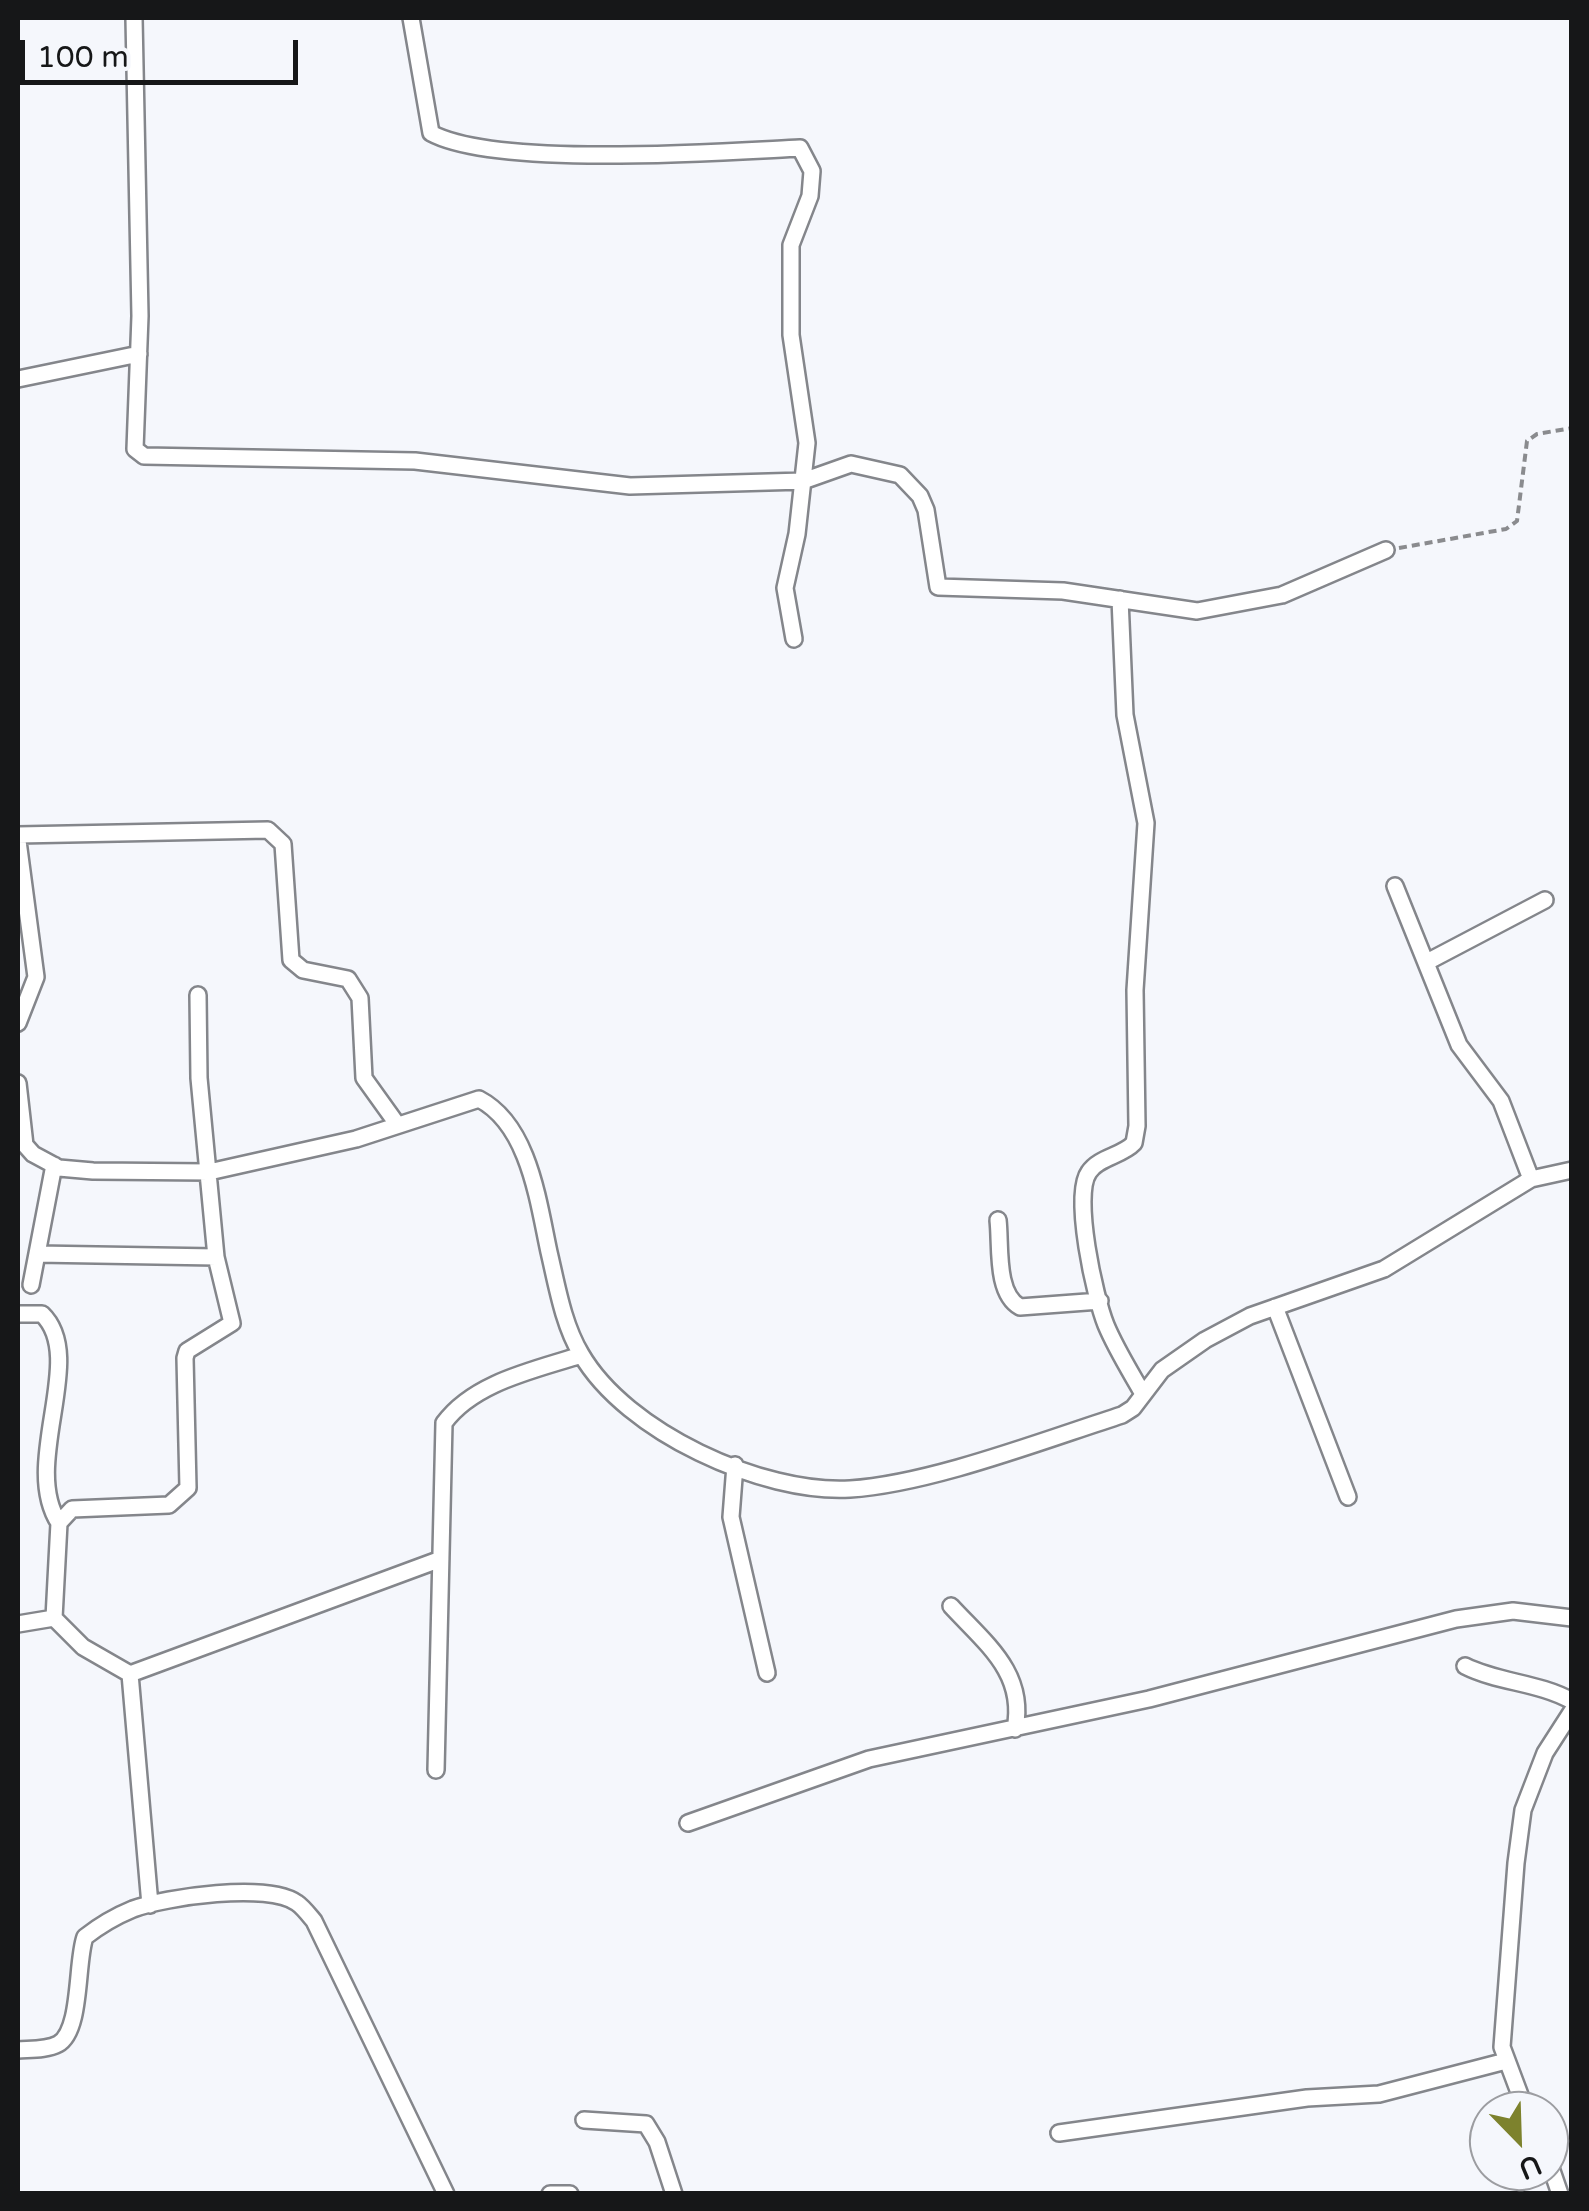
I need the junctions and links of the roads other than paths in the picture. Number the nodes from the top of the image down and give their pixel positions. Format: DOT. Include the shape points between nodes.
graph roads {
  1 [pos="134,18"];
  2 [pos="411,18"];
  3 [pos="138,354"];
  4 [pos="18,380"];
  5 [pos="803,481"];
  6 [pos="1386,550"];
  7 [pos="1120,599"];
  8 [pos="794,640"];
  9 [pos="18,838"];
  10 [pos="1395,886"];
  11 [pos="1545,900"];
  12 [pos="1427,962"];
  13 [pos="198,995"];
  14 [pos="18,1023"];
  15 [pos="18,1083"];
  16 [pos="397,1124"];
  17 [pos="54,1165"];
  18 [pos="1572,1170"];
  19 [pos="210,1172"];
  20 [pos="1531,1179"];
  21 [pos="998,1220"];
  22 [pos="37,1254"];
  23 [pos="216,1256"];
  24 [pos="32,1285"];
  25 [pos="1100,1300"];
  26 [pos="1276,1307"];
  27 [pos="18,1314"];
  28 [pos="581,1355"];
  29 [pos="1143,1394"];
  30 [pos="735,1464"];
  31 [pos="1348,1497"];
  32 [pos="58,1523"];
  33 [pos="441,1560"];
  34 [pos="951,1606"];
  35 [pos="54,1618"];
  36 [pos="1572,1618"];
  37 [pos="18,1624"];
  38 [pos="1465,1666"];
  39 [pos="767,1673"];
  40 [pos="130,1674"];
  41 [pos="1572,1701"];
  42 [pos="1572,1711"];
  43 [pos="1015,1729"];
  44 [pos="436,1770"];
  45 [pos="688,1823"];
  46 [pos="150,1905"];
  47 [pos="18,2050"];
  48 [pos="1506,2061"];
  49 [pos="1518,2091"];
  50 [pos="584,2120"];
  51 [pos="1059,2133"];
  52 [pos="446,2194"];
  53 [pos="550,2194"];
  54 [pos="570,2194"];
  55 [pos="674,2194"];
  1 -- 3 [label="street"];
  2 -- 5 [label="street" via="431,133 454,145 569,152 800,148 812,171 810,196 790,245 791,335 807,443"];
  3 -- 4 [label="street"];
  3 -- 5 [label="street" via="135,449 144,456 414,461 630,486"];
  5 -- 7 [label="street" via="851,464 900,474 926,510 938,587"];
  5 -- 8 [label="street" via="785,588"];
  6 -- 7 [label="street" via="1282,595 1197,611"];
  7 -- 25 [label="street" via="1125,715 1146,823 1134,990 1134,1143 1099,1162 1082,1188"];
  9 -- 14 [label="street" via="36,977"];
  9 -- 16 [label="street" via="268,830 283,844 291,960 302,970 348,979 360,998 364,1078"];
  10 -- 12 [label="street"];
  11 -- 12 [label="street"];
  12 -- 20 [label="street" via="1459,1045 1501,1101"];
  13 -- 19 [label="street"];
  15 -- 17 [label="street" via="25,1144"];
  16 -- 19 [label="street"];
  16 -- 28 [label="street" via="478,1099 499,1110 534,1186 562,1308"];
  17 -- 19 [label="street"];
  17 -- 22 [label="street"];
  18 -- 20 [label="street"];
  19 -- 23 [label="street"];
  20 -- 26 [label="street" via="1384,1269"];
  21 -- 25 [label="street" via="1004,1288 1013,1304"];
  22 -- 23 [label="street"];
  22 -- 24 [label="street"];
  23 -- 32 [label="street" via="232,1324 185,1358 188,1488 168,1504 72,1508"];
  25 -- 29 [label="street" via="1104,1321"];
  26 -- 29 [label="street" via="1205,1340 1162,1370"];
  26 -- 31 [label="street"];
  27 -- 32 [label="street" via="42,1314 54,1335 56,1380 44,1462"];
  28 -- 30 [label="street" via="629,1409 668,1438"];
  28 -- 33 [label="street" via="477,1394 444,1423"];
  29 -- 30 [label="street" via="1122,1415 877,1486 821,1487"];
  30 -- 39 [label="street" via="736,1551"];
  32 -- 35 [label="street"];
  33 -- 40 [label="street"];
  33 -- 44 [label="street"];
  34 -- 43 [label="street" via="1008,1670 1020,1704"];
  35 -- 37 [label="street"];
  35 -- 40 [label="street" via="83,1647"];
  36 -- 43 [label="street" via="1513,1611 1456,1619"];
  38 -- 41 [label="street"];
  40 -- 46 [label="street"];
  42 -- 48 [label="street" via="1544,1753 1523,1810 1501,2009"];
  43 -- 45 [label="street" via="869,1759"];
  46 -- 47 [label="street" via="85,1937 77,1999 60,2043"];
  46 -- 52 [label="street" via="254,1893 297,1903 322,1938"];
  48 -- 49 [label="street"];
  48 -- 51 [label="street" via="1379,2094"];
  50 -- 55 [label="street" via="646,2124"];
  53 -- 54 [label="street"];
}
